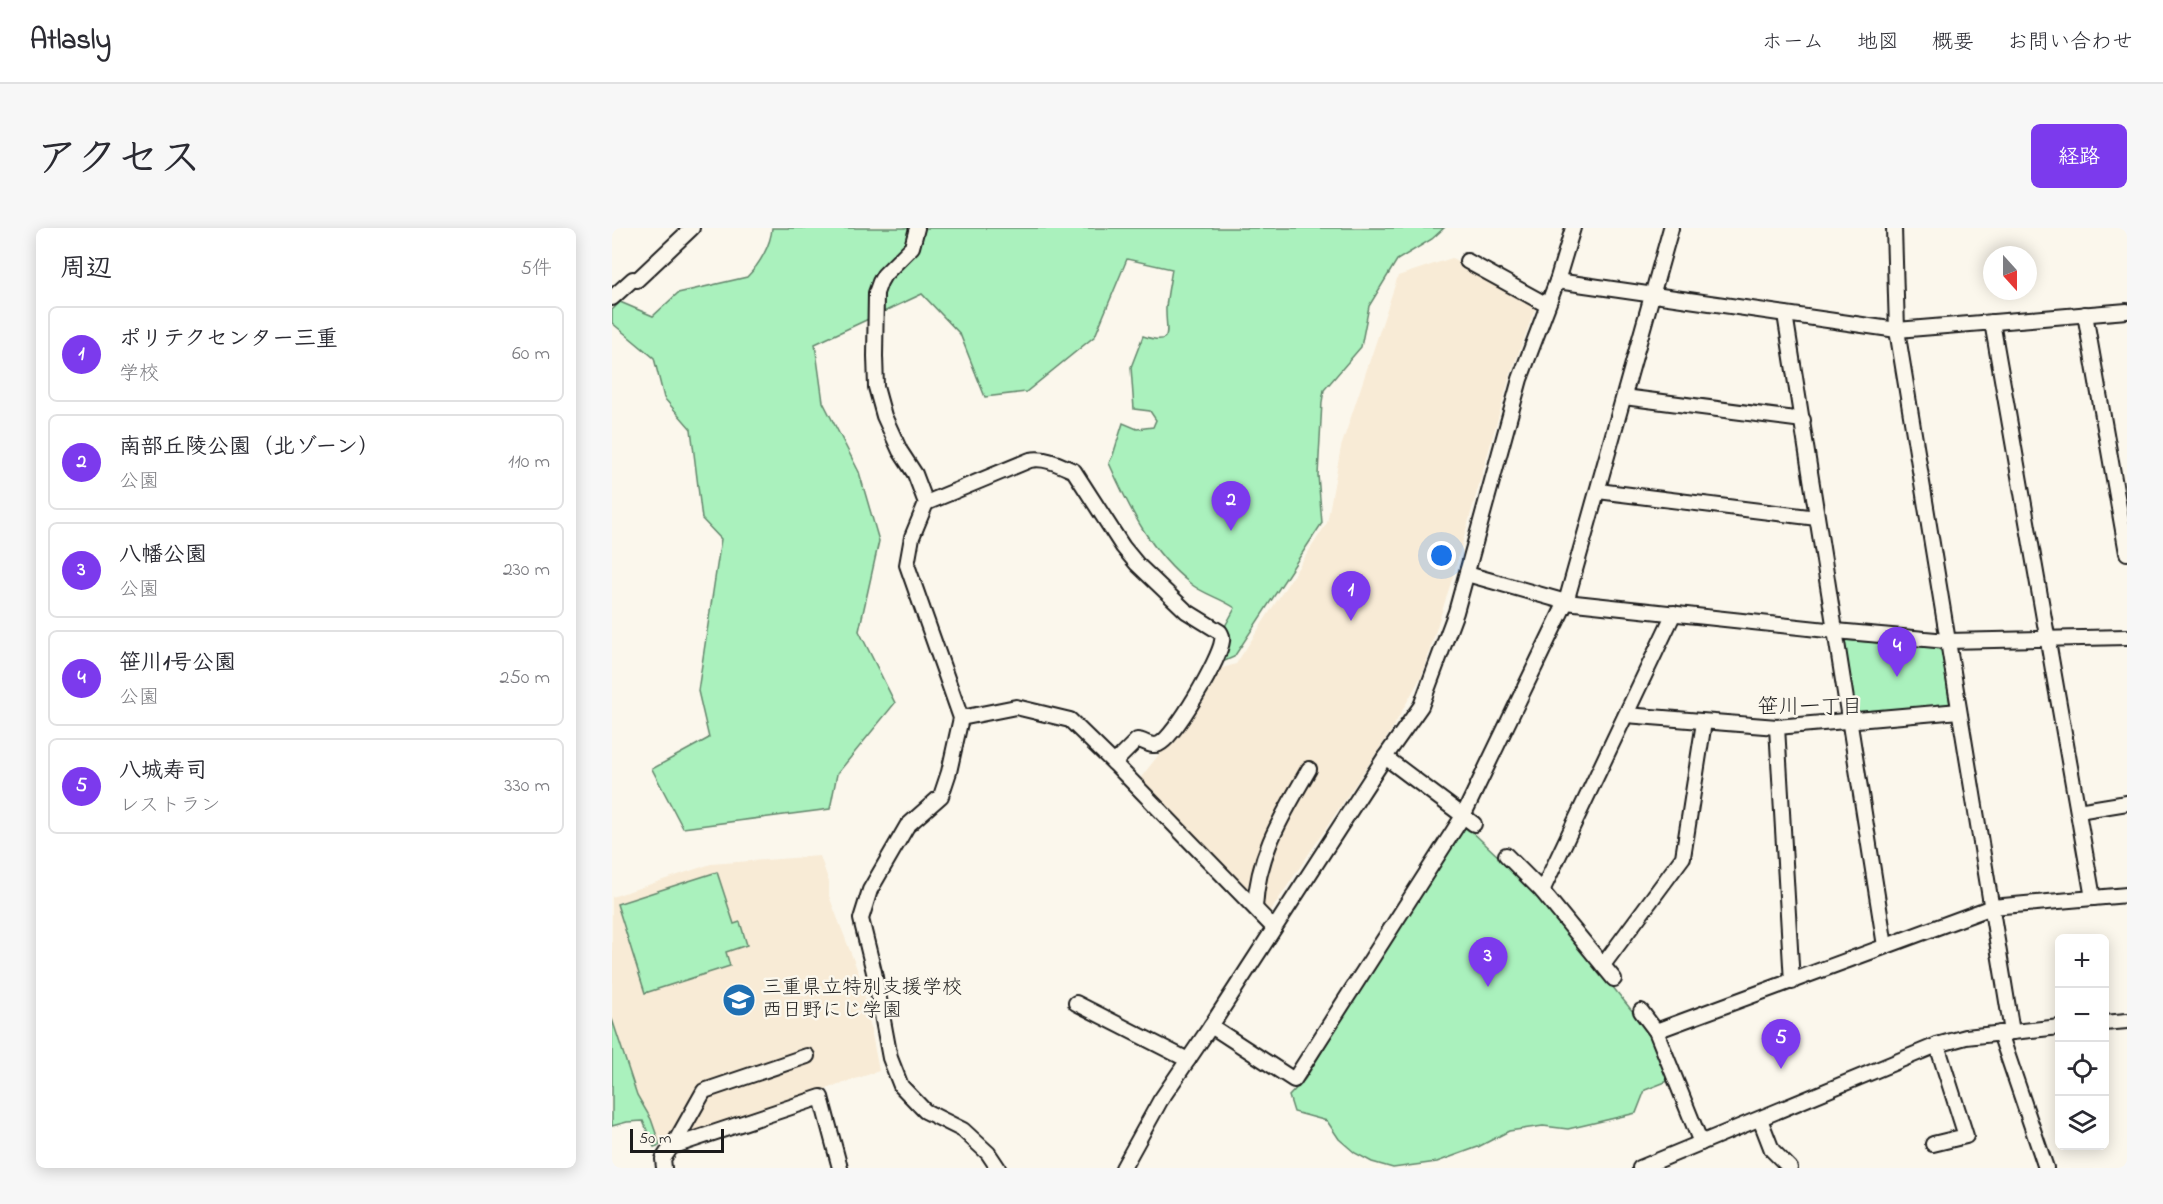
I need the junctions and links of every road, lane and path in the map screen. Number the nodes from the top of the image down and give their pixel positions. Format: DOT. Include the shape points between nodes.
graph roads {
  1 [pos="692,228"];
  2 [pos="918,228"];
  3 [pos="1573,228"];
  4 [pos="1671,228"];
  5 [pos="1894,228"];
  6 [pos="1467,261"];
  7 [pos="1557,281"];
  8 [pos="1653,295"];
  9 [pos="612,298"];
  10 [pos="1547,305"];
  11 [pos="2127,311"];
  12 [pos="1785,314"];
  13 [pos="2085,314"];
  14 [pos="1992,322"];
  15 [pos="1897,330"];
  16 [pos="1624,397"];
  17 [pos="1803,420"];
  18 [pos="1598,491"];
  19 [pos="926,503"];
  20 [pos="1817,518"];
  21 [pos="2127,553"];
  22 [pos="1467,574"];
  23 [pos="1566,602"];
  24 [pos="1674,613"];
  25 [pos="1836,631"];
  26 [pos="2127,637"];
  27 [pos="2047,639"];
  28 [pos="1947,640"];
  29 [pos="1959,711"];
  30 [pos="1626,715"];
  31 [pos="961,718"];
  32 [pos="1849,721"];
  33 [pos="1704,722"];
  34 [pos="1777,727"];
  35 [pos="1385,757"];
  36 [pos="1114,763"];
  37 [pos="1309,769"];
  38 [pos="2127,803"];
  39 [pos="2078,811"];
  40 [pos="1468,820"];
  41 [pos="1506,855"];
  42 [pos="1542,891"];
  43 [pos="2127,895"];
  44 [pos="2093,898"];
  45 [pos="1255,907"];
  46 [pos="1992,907"];
  47 [pos="1274,928"];
  48 [pos="1885,946"];
  49 [pos="1603,965"];
  50 [pos="1614,979"];
  51 [pos="1792,982"];
  52 [pos="1076,1003"];
  53 [pos="1641,1011"];
  54 [pos="2127,1021"];
  55 [pos="2109,1023"];
  56 [pos="1211,1026"];
  57 [pos="2055,1028"];
  58 [pos="1656,1031"];
  59 [pos="2006,1033"];
  60 [pos="1937,1045"];
  61 [pos="807,1056"];
  62 [pos="1188,1060"];
  63 [pos="1760,1119"];
  64 [pos="1701,1143"];
  65 [pos="1933,1144"];
  66 [pos="673,1146"];
  67 [pos="664,1168"];
  68 [pos="840,1168"];
  69 [pos="998,1168"];
  70 [pos="1123,1168"];
  71 [pos="1640,1168"];
  72 [pos="1790,1168"];
  73 [pos="2046,1168"];
  1 -- 9 [label="street"];
  2 -- 19 [label="street" via="912,247 884,275 876,293 874,356 876,387 884,416"];
  3 -- 7 [label="street"];
  4 -- 8 [label="street"];
  5 -- 15 [label="street"];
  6 -- 10 [label="street"];
  7 -- 8 [label="street"];
  7 -- 10 [label="street"];
  8 -- 12 [label="street"];
  8 -- 16 [label="street"];
  10 -- 22 [label="street" via="1520,379"];
  11 -- 13 [label="street"];
  12 -- 15 [label="street"];
  12 -- 17 [label="street"];
  13 -- 14 [label="street"];
  13 -- 21 [label="street"];
  14 -- 15 [label="street"];
  14 -- 27 [label="street"];
  15 -- 28 [label="street"];
  16 -- 17 [label="street"];
  16 -- 18 [label="street"];
  17 -- 20 [label="street"];
  18 -- 20 [label="street"];
  18 -- 23 [label="street"];
  19 -- 31 [label="street" via="912,537 907,565"];
  19 -- 36 [label="street" via="1030,460 1042,459 1074,471 1137,564 1186,611 1220,632 1219,650 1199,693 1173,732 1161,744 1137,740"];
  20 -- 25 [label="street"];
  22 -- 23 [label="street"];
  22 -- 35 [label="street" via="1421,706"];
  23 -- 24 [label="street"];
  23 -- 40 [label="street"];
  24 -- 25 [label="street"];
  24 -- 30 [label="street"];
  25 -- 28 [label="street"];
  25 -- 32 [label="street"];
  26 -- 27 [label="street"];
  27 -- 28 [label="street"];
  27 -- 39 [label="street"];
  28 -- 29 [label="street"];
  29 -- 32 [label="street"];
  29 -- 46 [label="street"];
  30 -- 33 [label="street"];
  30 -- 42 [label="street"];
  31 -- 36 [label="street" via="1016,707 1070,720"];
  31 -- 69 [label="street" via="941,796 907,826 870,890 861,919 890,1058 901,1086 925,1111 963,1130"];
  32 -- 34 [label="street"];
  32 -- 48 [label="street"];
  33 -- 34 [label="street"];
  33 -- 49 [label="street" via="1683,857"];
  34 -- 51 [label="street"];
  35 -- 40 [label="street"];
  35 -- 47 [label="street"];
  36 -- 45 [label="street"];
  37 -- 45 [label="street" via="1272,834 1257,884"];
  38 -- 39 [label="street"];
  39 -- 44 [label="street"];
  40 -- 56 [label="street" via="1294,1080"];
  41 -- 42 [label="street"];
  42 -- 49 [label="street"];
  43 -- 44 [label="street"];
  44 -- 46 [label="street"];
  45 -- 47 [label="street"];
  46 -- 48 [label="street"];
  46 -- 59 [label="street"];
  47 -- 56 [label="street"];
  48 -- 51 [label="street"];
  49 -- 50 [label="street"];
  51 -- 58 [label="street"];
  52 -- 62 [label="street"];
  53 -- 58 [label="street"];
  54 -- 55 [label="street"];
  56 -- 62 [label="street"];
  57 -- 59 [label="street"];
  58 -- 64 [label="street"];
  59 -- 60 [label="street"];
  59 -- 73 [label="street"];
  60 -- 63 [label="street"];
  60 -- 65 [label="street" via="1966,1136"];
  61 -- 66 [label="street" via="704,1091"];
  62 -- 70 [label="street"];
  63 -- 64 [label="street"];
  63 -- 72 [label="street" via="1772,1150"];
  64 -- 71 [label="street"];
  66 -- 67 [label="street" via="663,1159"];
  66 -- 68 [label="street" via="821,1097"];
}
